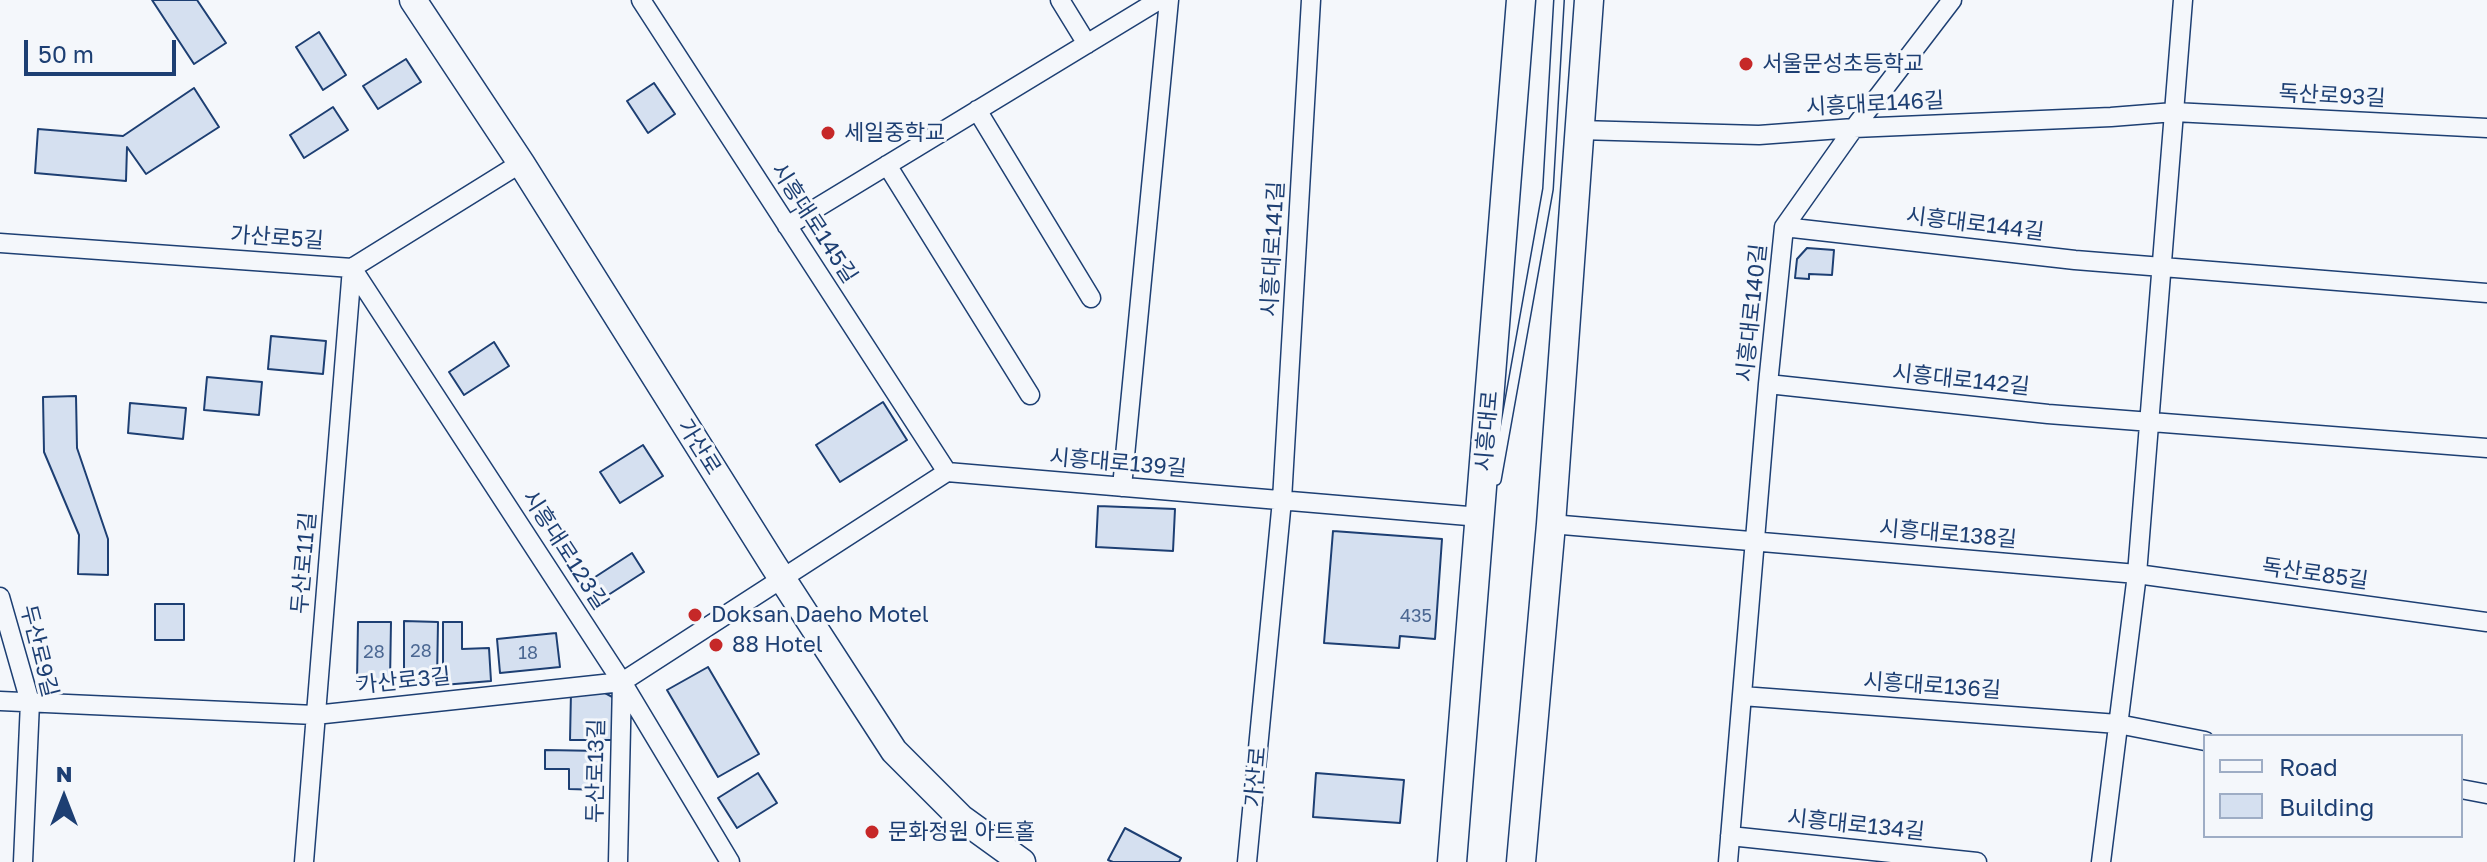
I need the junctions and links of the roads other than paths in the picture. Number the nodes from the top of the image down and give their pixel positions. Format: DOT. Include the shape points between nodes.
graph roads {
  1 [pos="413,0"];
  2 [pos="641,0"];
  3 [pos="1060,0"];
  4 [pos="1159,0"];
  5 [pos="1169,0"];
  6 [pos="1311,0"];
  7 [pos="1521,0"];
  8 [pos="1559,0"];
  9 [pos="1580,0"];
  10 [pos="1589,0"];
  11 [pos="1952,0"];
  12 [pos="2183,0"];
  13 [pos="1087,44"];
  14 [pos="977,110"];
  15 [pos="2174,112"];
  16 [pos="1580,117"];
  17 [pos="1854,128"];
  18 [pos="2487,128"];
  19 [pos="521,163"];
  20 [pos="887,165"];
  21 [pos="787,226"];
  22 [pos="1784,227"];
  23 [pos="0,243"];
  24 [pos="2161,267"];
  25 [pos="352,268"];
  26 [pos="2487,293"];
  27 [pos="1091,298"];
  28 [pos="1768,384"];
  29 [pos="1030,395"];
  30 [pos="2149,421"];
  31 [pos="2487,448"];
  32 [pos="947,472"];
  33 [pos="1495,485"];
  34 [pos="1122,487"];
  35 [pos="1282,500"];
  36 [pos="1486,509"];
  37 [pos="1551,524"];
  38 [pos="1756,542"];
  39 [pos="2137,574"];
  40 [pos="783,580"];
  41 [pos="0,597"];
  42 [pos="2487,622"];
  43 [pos="5,633"];
  44 [pos="622,682"];
  45 [pos="1742,696"];
  46 [pos="0,701"];
  47 [pos="30,702"];
  48 [pos="315,715"];
  49 [pos="2118,724"];
  50 [pos="2203,741"];
  51 [pos="2463,789"];
  52 [pos="2487,794"];
  53 [pos="1730,836"];
  54 [pos="23,862"];
  55 [pos="304,862"];
  56 [pos="618,862"];
  57 [pos="730,862"];
  58 [pos="1022,862"];
  59 [pos="1247,862"];
  60 [pos="1452,862"];
  61 [pos="1521,862"];
  62 [pos="1728,862"];
  63 [pos="1977,862"];
  64 [pos="2101,862"];
  1 -- 19 [label="main road, 가산로"];
  2 -- 21 [label="street, 시흥대로145길"];
  3 -- 13 [label="street"];
  4 -- 13 [label="street"];
  5 -- 34 [label="street"];
  6 -- 35 [label="street, 시흥대로141길"];
  7 -- 36 [label="main road, 시흥대로"];
  8 -- 33 [label="lane" via="1548,189"];
  9 -- 16 [label="lane"];
  10 -- 16 [label="main road"];
  11 -- 17 [label="street, 시흥대로140길"];
  12 -- 15 [label="street"];
  13 -- 14 [label="street"];
  14 -- 20 [label="street"];
  14 -- 27 [label="street"];
  15 -- 17 [label="street, 시흥대로146길"];
  15 -- 18 [label="street, 독산로93길"];
  15 -- 24 [label="street"];
  16 -- 17 [label="street, 시흥대로146길" via="1759,135"];
  16 -- 37 [label="main road"];
  17 -- 22 [label="street, 시흥대로140길"];
  19 -- 25 [label="street, 가산로5길"];
  19 -- 40 [label="main road, 가산로"];
  20 -- 21 [label="street"];
  20 -- 29 [label="street"];
  21 -- 32 [label="street, 시흥대로145길"];
  22 -- 24 [label="street, 시흥대로144길"];
  22 -- 28 [label="street, 시흥대로140길"];
  23 -- 25 [label="street, 가산로5길"];
  24 -- 26 [label="street, 시흥대로144길"];
  24 -- 30 [label="street"];
  25 -- 44 [label="street, 시흥대로123길"];
  25 -- 48 [label="street, 두산로11길"];
  28 -- 30 [label="street, 시흥대로142길"];
  28 -- 38 [label="street, 시흥대로140길"];
  30 -- 31 [label="street, 시흥대로142길"];
  30 -- 39 [label="street"];
  32 -- 34 [label="street, 시흥대로139길"];
  32 -- 40 [label="street"];
  34 -- 35 [label="street, 시흥대로139길"];
  35 -- 36 [label="street, 시흥대로139길"];
  35 -- 59 [label="street, 가산로"];
  36 -- 60 [label="main road, 시흥대로"];
  37 -- 38 [label="street, 시흥대로138길"];
  37 -- 61 [label="main road"];
  38 -- 39 [label="street, 시흥대로138길"];
  38 -- 45 [label="street"];
  39 -- 42 [label="street, 독산로85길"];
  39 -- 49 [label="street"];
  40 -- 44 [label="street, 가산로3길"];
  40 -- 58 [label="main road, 가산로" via="894,751 961,818"];
  41 -- 43 [label="street, 두산로9길"];
  43 -- 47 [label="street, 두산로9길"];
  44 -- 48 [label="street, 가산로3길"];
  44 -- 56 [label="street, 두산로13길"];
  44 -- 57 [label="street, 시흥대로123길"];
  45 -- 49 [label="street, 시흥대로136길"];
  45 -- 53 [label="street"];
  46 -- 47 [label="street, 가산로3길"];
  47 -- 48 [label="street, 가산로3길"];
  47 -- 54 [label="street, 두산로9길"];
  48 -- 55 [label="street, 두산로11길"];
  49 -- 50 [label="street, 시흥대로136길"];
  49 -- 64 [label="street"];
  51 -- 52 [label="street"];
  53 -- 62 [label="street"];
  53 -- 63 [label="street, 시흥대로134길"];
}
